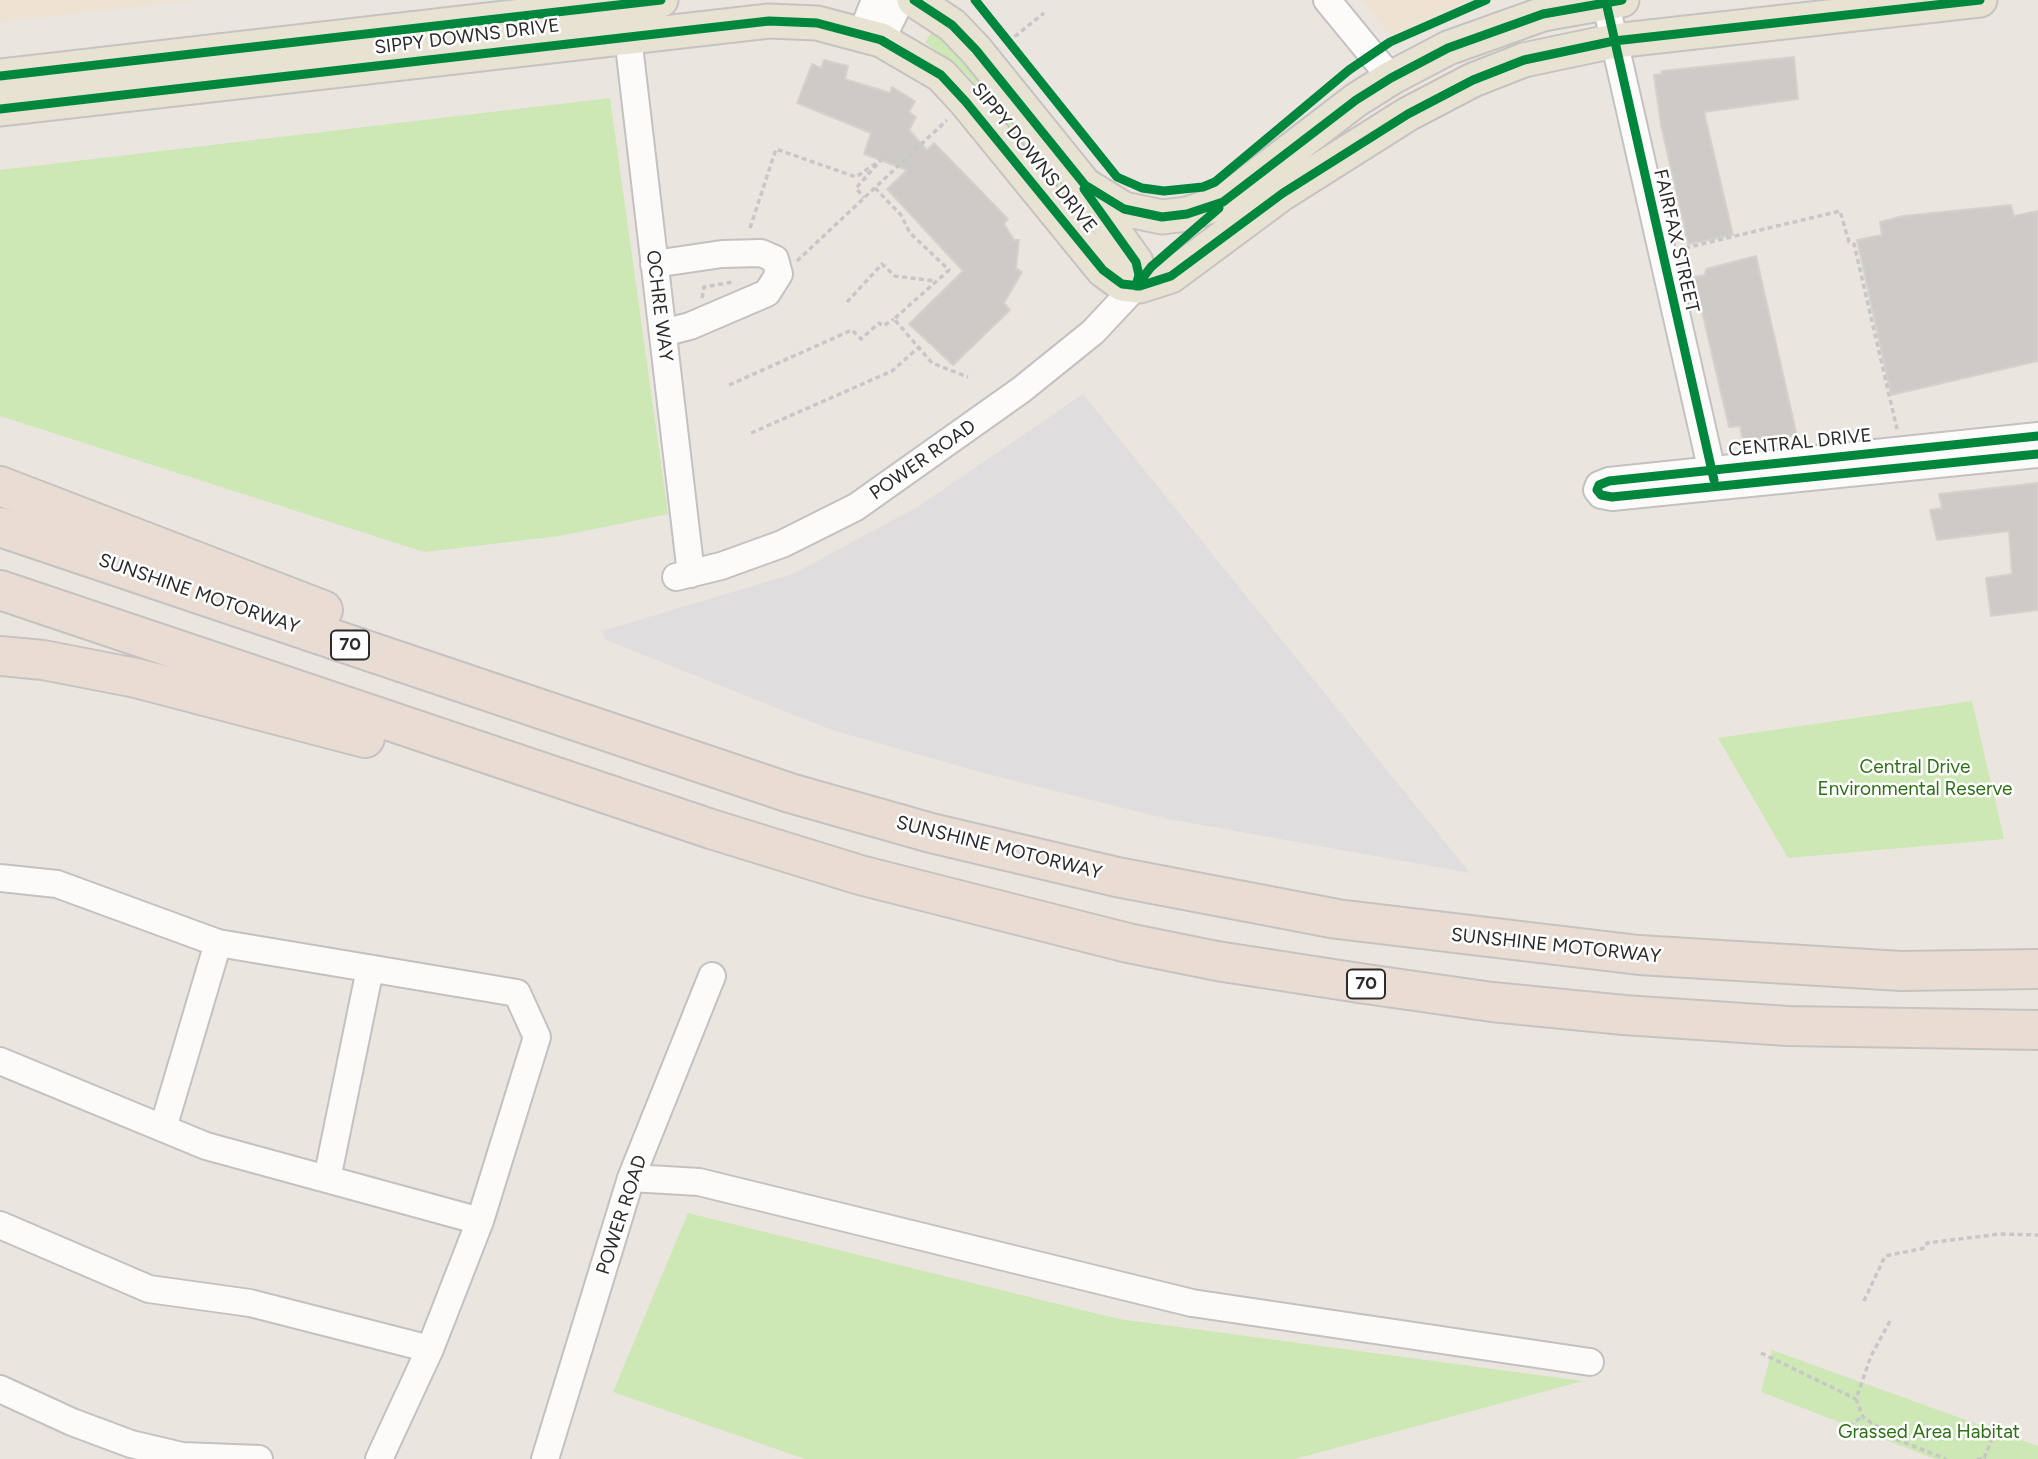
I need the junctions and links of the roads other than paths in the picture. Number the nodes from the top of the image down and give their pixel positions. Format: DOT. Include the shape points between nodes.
graph roads {
  1 [pos="661,0"];
  2 [pos="875,0"];
  3 [pos="901,0"];
  4 [pos="914,0"];
  5 [pos="1327,0"];
  6 [pos="1980,0"];
  7 [pos="1611,1"];
  8 [pos="872,36"];
  9 [pos="628,37"];
  10 [pos="1614,41"];
  11 [pos="0,76"];
  12 [pos="1391,78"];
  13 [pos="0,109"];
  14 [pos="1075,174"];
  15 [pos="1232,196"];
  16 [pos="654,264"];
  17 [pos="1136,286"];
  18 [pos="663,332"];
  19 [pos="2038,436"];
  20 [pos="2038,454"];
  21 [pos="1713,479"];
  22 [pos="0,486"];
  23 [pos="0,527"];
  24 [pos="683,575"];
  25 [pos="0,590"];
  26 [pos="0,656"];
  27 [pos="497,757"];
  28 [pos="700,764"];
  29 [pos="0,878"];
  30 [pos="218,943"];
  31 [pos="370,969"];
  32 [pos="2038,969"];
  33 [pos="712,976"];
  34 [pos="2038,1030"];
  35 [pos="0,1061"];
  36 [pos="163,1128"];
  37 [pos="631,1178"];
  38 [pos="327,1179"];
  39 [pos="480,1221"];
  40 [pos="0,1225"];
  41 [pos="430,1349"];
  42 [pos="1590,1363"];
  43 [pos="0,1389"];
  44 [pos="259,1459"];
  45 [pos="379,1459"];
  46 [pos="545,1459"];
  1 -- 11 [label="main road, SIPPY DOWNS DRIVE"];
  2 -- 8 [label="street"];
  3 -- 8 [label="street"];
  4 -- 14 [label="main road, SIPPY DOWNS DRIVE" via="952,25 976,50"];
  5 -- 12 [label="street"];
  6 -- 10 [label="main road"];
  7 -- 10 [label="street, FAIRFAX STREET"];
  7 -- 12 [label="main road, SIPPY DOWNS DRIVE" via="1510,23"];
  8 -- 9 [label="main road, SIPPY DOWNS DRIVE" via="817,23 769,21"];
  8 -- 17 [label="main road, SIPPY DOWNS DRIVE" via="929,66 966,102 1103,270 1117,282"];
  9 -- 13 [label="main road, SIPPY DOWNS DRIVE"];
  9 -- 16 [label="street, OCHRE WAY"];
  10 -- 17 [label="main road" via="1524,60 1442,95 1283,193 1171,276"];
  10 -- 21 [label="street, FAIRFAX STREET"];
  12 -- 15 [label="main road, SIPPY DOWNS DRIVE" via="1315,130"];
  14 -- 15 [label="main road, SIPPY DOWNS DRIVE" via="1115,205 1152,216 1187,215"];
  14 -- 17 [label="main road" via="1137,264"];
  15 -- 17 [label="main road" via="1151,267"];
  16 -- 18 [label="street, OCHRE WAY"];
  16 -- 18 [label="street" via="749,252 767,254 778,266 777,281 767,293 690,326"];
  17 -- 24 [label="street, POWER ROAD" via="1093,332 895,482 823,526 747,557"];
  18 -- 24 [label="street, OCHRE WAY"];
  19 -- 21 [label="street, CENTRAL DRIVE"];
  20 -- 21 [label="street, CENTRAL DRIVE"];
  22 -- 28 [label="highway" via="684,743"];
  23 -- 28 [label="highway, SUNSHINE MOTORWAY / 70"];
  25 -- 27 [label="highway, 70"];
  26 -- 27 [label="highway" via="123,675 454,761"];
  27 -- 34 [label="highway, 70" via="860,875 997,912 1217,961 1492,1002 1624,1016 1788,1026"];
  28 -- 32 [label="highway, SUNSHINE MOTORWAY / 70" via="1018,856 1337,919 1625,954 1770,965 1901,971"];
  29 -- 30 [label="street" via="57,884"];
  30 -- 31 [label="street"];
  30 -- 36 [label="street"];
  31 -- 38 [label="street"];
  31 -- 39 [label="street" via="517,993 537,1037"];
  33 -- 37 [label="street, POWER ROAD"];
  35 -- 36 [label="street"];
  36 -- 38 [label="street" via="206,1146"];
  37 -- 42 [label="street" via="699,1182 1192,1303"];
  37 -- 46 [label="street, POWER ROAD"];
  38 -- 39 [label="street"];
  39 -- 41 [label="street"];
  40 -- 41 [label="street" via="149,1289 250,1303"];
  41 -- 45 [label="street"];
  43 -- 44 [label="street" via="131,1444 182,1456"];
}
